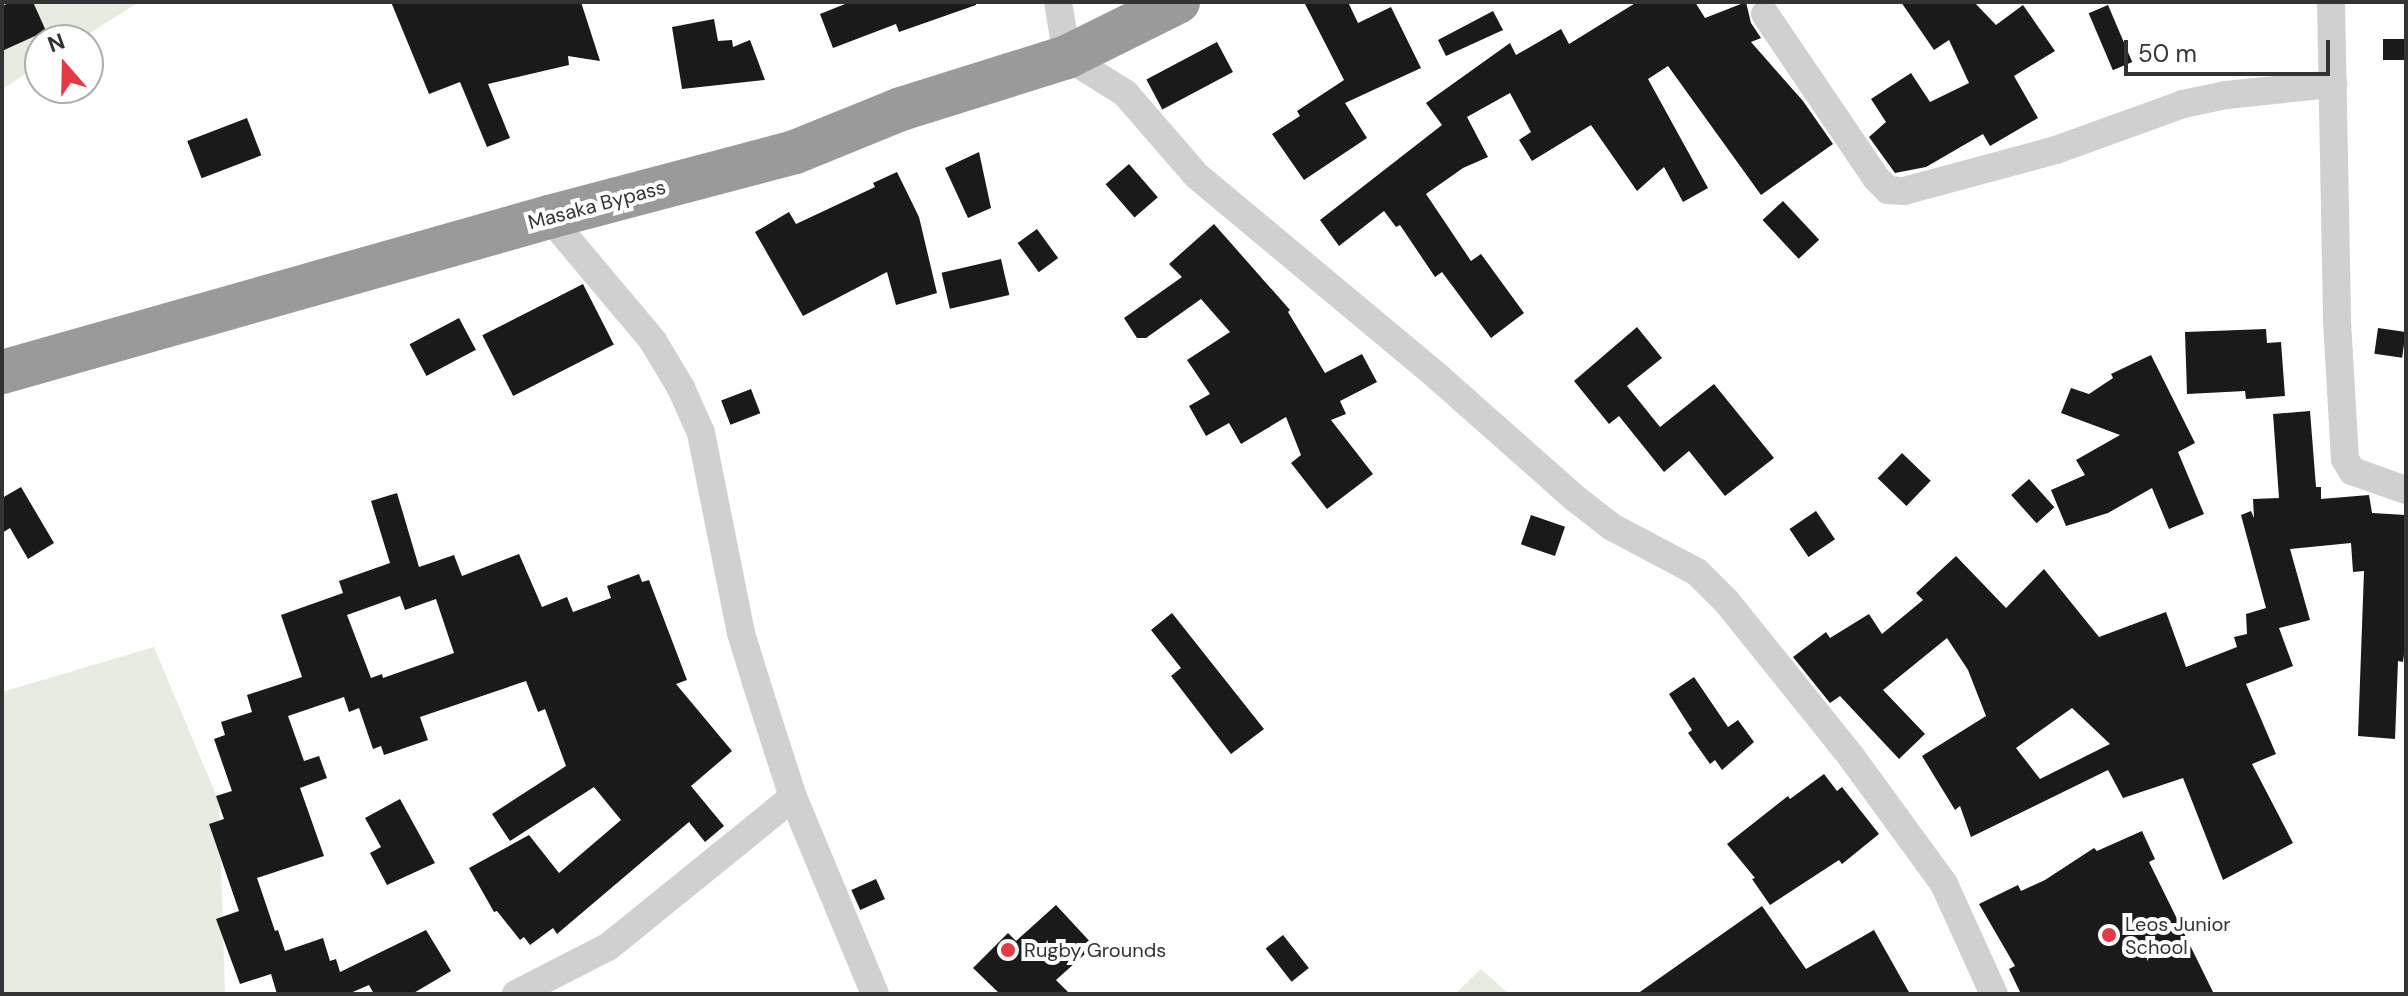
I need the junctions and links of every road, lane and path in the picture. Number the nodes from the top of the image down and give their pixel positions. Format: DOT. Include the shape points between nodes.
graph roads {
  1 [pos="1058,2"];
  2 [pos="1178,2"];
  3 [pos="2331,2"];
  4 [pos="1765,14"];
  5 [pos="1067,57"];
  6 [pos="2333,84"];
  7 [pos="549,217"];
  8 [pos="2,372"];
  9 [pos="2406,490"];
  10 [pos="793,797"];
  11 [pos="516,994"];
  12 [pos="875,994"];
  13 [pos="1994,994"];
  1 -- 5 [label="street"];
  2 -- 5 [label="highway, Masaka Bypass"];
  3 -- 6 [label="street"];
  4 -- 6 [label="street" via="1888,190 1904,191 2056,150 2183,104"];
  5 -- 7 [label="highway, Masaka Bypass" via="901,109 795,152"];
  5 -- 13 [label="street" via="1125,93 1197,176 1576,499 1612,527 1697,572 1727,602 1850,755 1944,884"];
  6 -- 9 [label="street" via="2345,459 2352,471"];
  7 -- 8 [label="highway, Masaka Bypass"];
  7 -- 10 [label="street" via="653,341 701,433 741,633"];
  10 -- 11 [label="street" via="608,947"];
  10 -- 12 [label="street"];
}
